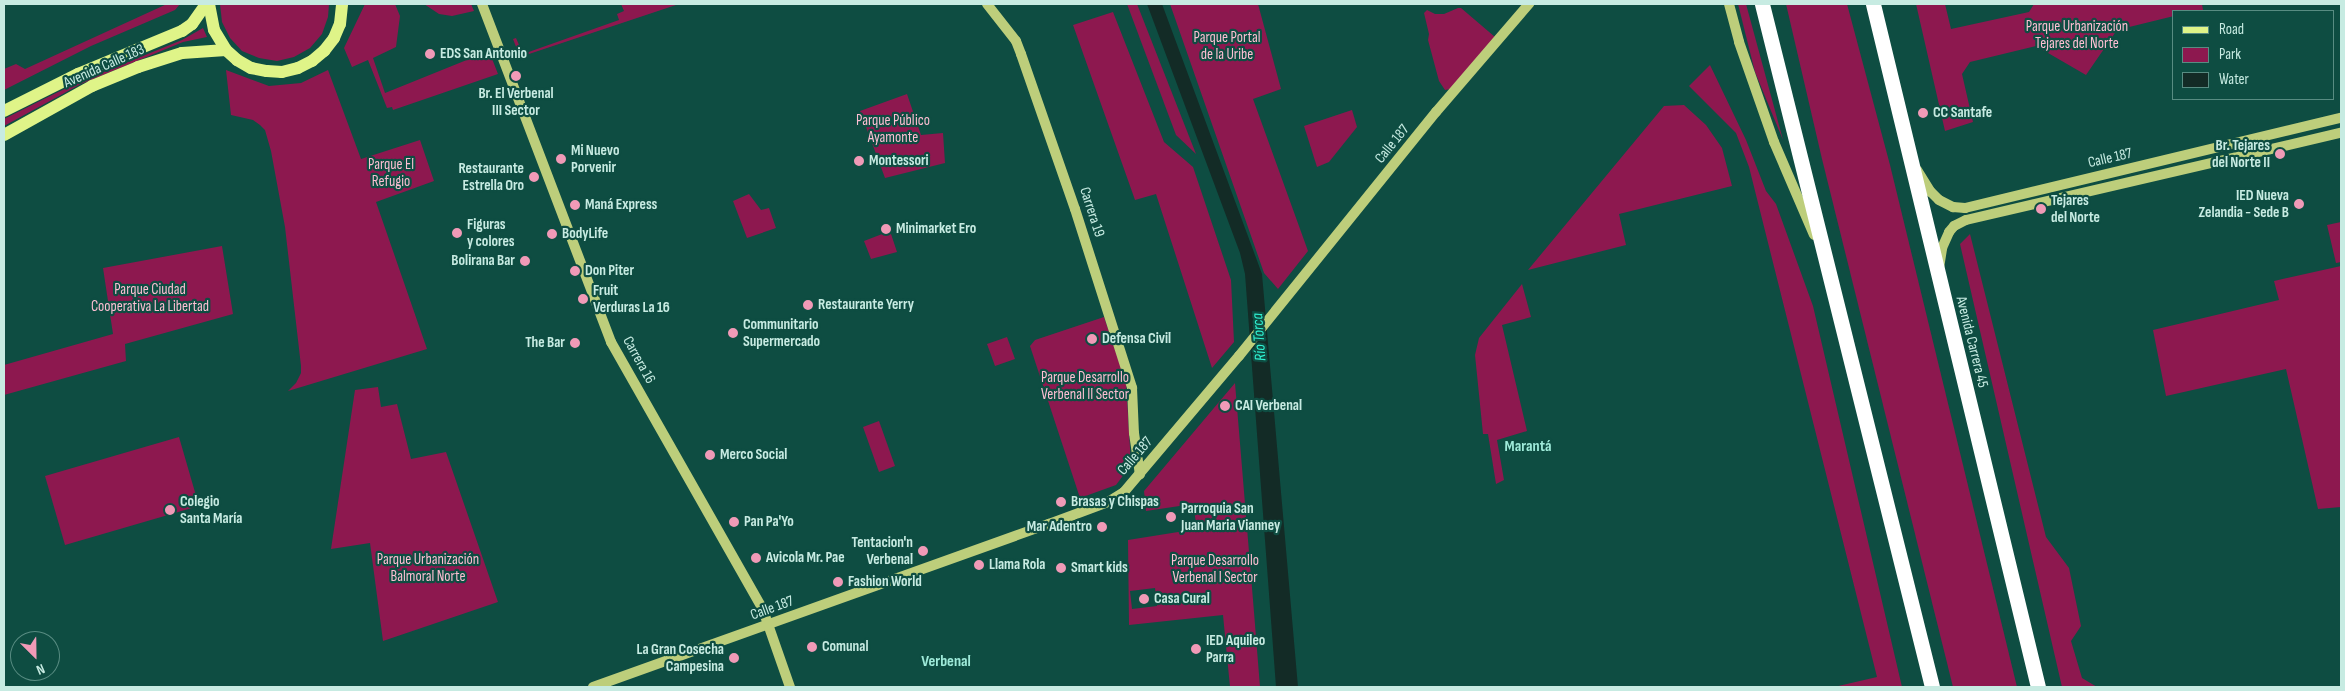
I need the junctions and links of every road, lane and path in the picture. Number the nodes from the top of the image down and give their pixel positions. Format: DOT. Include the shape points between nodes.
graph roads {
  1 [pos="208,4"];
  2 [pos="482,4"];
  3 [pos="987,4"];
  4 [pos="1529,4"];
  5 [pos="1730,4"];
  6 [pos="1762,4"];
  7 [pos="1873,4"];
  8 [pos="343,5"];
  9 [pos="226,50"];
  10 [pos="4,111"];
  11 [pos="2341,118"];
  12 [pos="2341,132"];
  13 [pos="4,135"];
  14 [pos="1910,155"];
  15 [pos="1827,266"];
  16 [pos="1937,275"];
  17 [pos="1135,442"];
  18 [pos="1158,453"];
  19 [pos="1140,475"];
  20 [pos="769,626"];
  21 [pos="593,687"];
  22 [pos="790,687"];
  23 [pos="1932,687"];
  24 [pos="2038,687"];
  1 -- 9 [label="main road" via="214,30"];
  1 -- 10 [label="main road, Avenida Calle 183" via="182,31 86,70"];
  2 -- 20 [label="street, Carrera 16" via="611,342"];
  3 -- 17 [label="street, Carrera 19" via="1016,41 1075,209 1132,388"];
  4 -- 18 [label="street, Calle 187" via="1436,112"];
  5 -- 15 [label="street" via="1739,42 1774,142"];
  6 -- 15 [label="highway"];
  7 -- 14 [label="highway, Avenida Carrera 45"];
  8 -- 9 [label="main road" via="340,24 329,45 312,61 298,68 282,72 259,70 237,60"];
  9 -- 13 [label="main road, Avenida Calle 183" via="182,53 138,66 92,86"];
  11 -- 14 [label="street, Calle 187" via="1959,208 1948,206 1931,192"];
  12 -- 16 [label="street, Calle 187" via="1966,220 1949,232"];
  14 -- 16 [label="highway, Avenida Carrera 45"];
  15 -- 23 [label="highway"];
  16 -- 24 [label="highway, Avenida Carrera 45"];
  17 -- 18 [label="street" via="1144,454"];
  17 -- 19 [label="street, Carrera 19"];
  18 -- 19 [label="street, Calle 187"];
  19 -- 20 [label="street, Calle 187" via="1124,492 1108,502"];
  20 -- 21 [label="street, Calle 187"];
  20 -- 22 [label="street, Carrera 16"];
}
